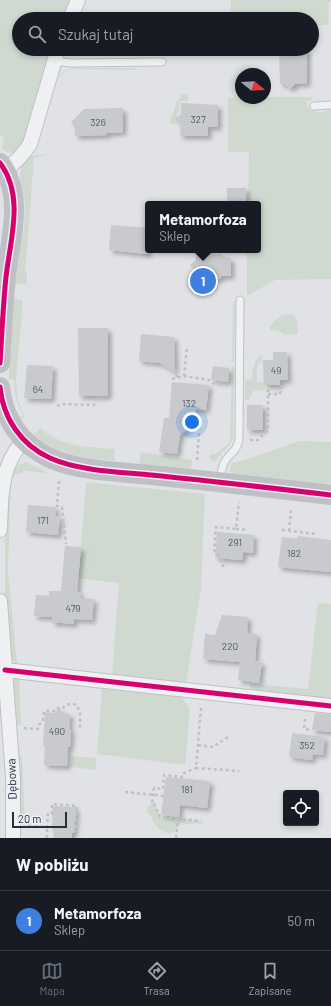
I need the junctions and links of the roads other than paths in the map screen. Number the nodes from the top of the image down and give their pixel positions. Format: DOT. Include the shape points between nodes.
graph roads {
  1 [pos="78,0"];
  2 [pos="73,12"];
  3 [pos="56,56"];
  4 [pos="58,56"];
  5 [pos="162,62"];
  6 [pos="331,105"];
  7 [pos="314,106"];
  8 [pos="2,166"];
  9 [pos="240,300"];
  10 [pos="0,363"];
  11 [pos="0,387"];
  12 [pos="31,446"];
  13 [pos="220,483"];
  14 [pos="331,495"];
  15 [pos="0,530"];
  16 [pos="0,601"];
  17 [pos="5,670"];
  18 [pos="331,706"];
  19 [pos="12,838"];
  1 -- 2 [label="street"];
  3 -- 8 [label="street" via="30,144 14,164"];
  4 -- 5 [label="lane" via="71,63"];
  6 -- 7 [label="lane"];
  8 -- 10 [label="street" via="11,186 14,220 6,276"];
  9 -- 13 [label="lane" via="239,439 234,452 225,460"];
  11 -- 12 [label="street" via="6,412 14,429"];
  12 -- 13 [label="street" via="50,458 82,467"];
  12 -- 15 [label="street" via="15,452 5,475"];
  13 -- 14 [label="street"];
  16 -- 17 [label="street, Dębowa"];
  17 -- 18 [label="street"];
  17 -- 19 [label="street, Dębowa" via="13,778"];
}
